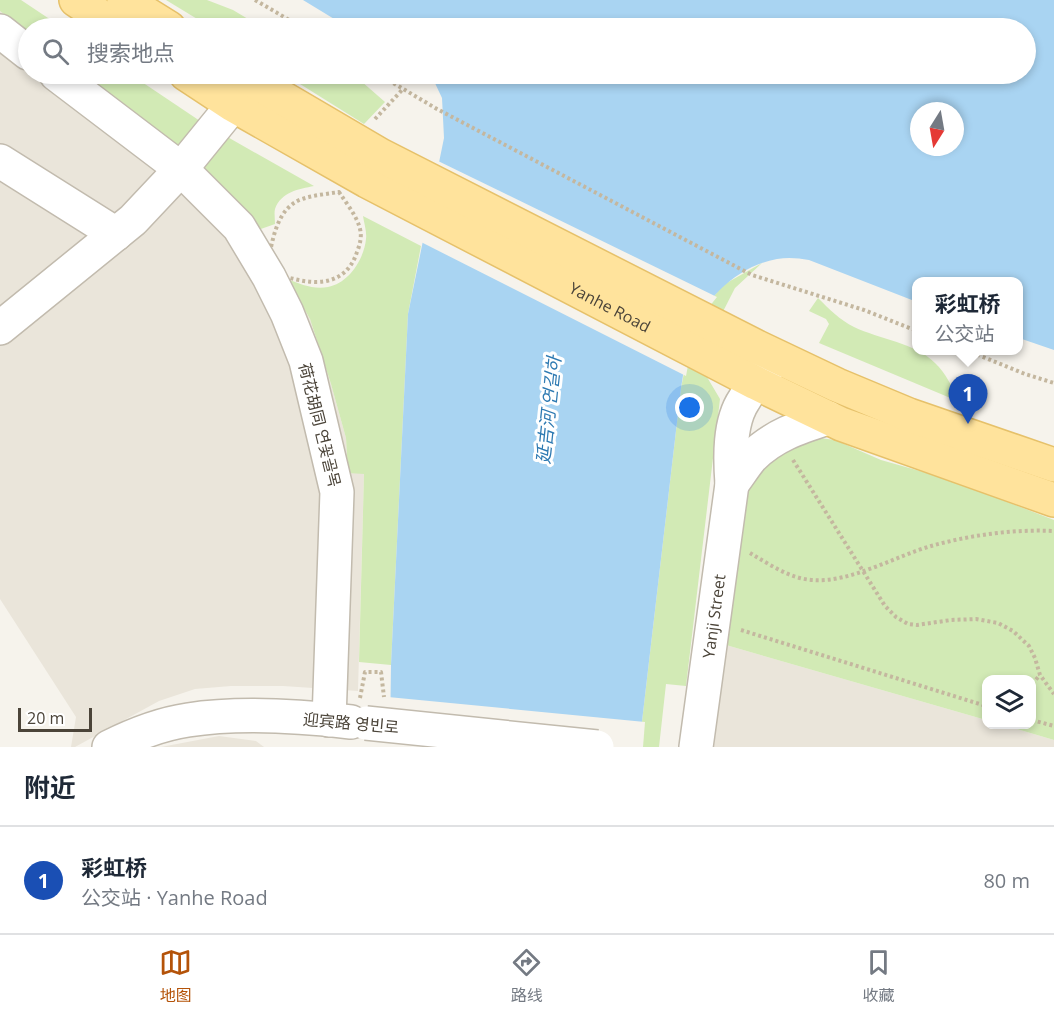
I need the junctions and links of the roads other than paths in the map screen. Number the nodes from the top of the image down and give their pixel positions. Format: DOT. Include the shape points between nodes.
graph roads {
  1 [pos="76,0"];
  2 [pos="124,0"];
  3 [pos="103,18"];
  4 [pos="153,18"];
  5 [pos="0,31"];
  6 [pos="18,45"];
  7 [pos="69,84"];
  8 [pos="242,86"];
  9 [pos="0,161"];
  10 [pos="374,168"];
  11 [pos="182,169"];
  12 [pos="116,234"];
  13 [pos="0,328"];
  14 [pos="767,351"];
  15 [pos="749,380"];
  16 [pos="828,418"];
  17 [pos="1054,465"];
  18 [pos="732,484"];
  19 [pos="1054,500"];
  20 [pos="329,720"];
  21 [pos="109,747"];
  22 [pos="597,747"];
  23 [pos="696,747"];
  1 -- 3 [label="main road"];
  2 -- 4 [label="main road"];
  5 -- 6 [label="street"];
  7 -- 11 [label="street, 荷花胡同 연꽃골목"];
  8 -- 10 [label="main road, Yanhe Road"];
  8 -- 11 [label="street"];
  9 -- 12 [label="street"];
  10 -- 14 [label="main road, Yanhe Road"];
  10 -- 15 [label="main road, Yanhe Road"];
  11 -- 12 [label="street"];
  11 -- 20 [label="street, 荷花胡同 연꽃골목" via="239,227 287,312 306,361 337,492"];
  12 -- 13 [label="street"];
  14 -- 15 [label="street, Yanji Street"];
  14 -- 17 [label="main road, Yanhe Road" via="909,415"];
  15 -- 16 [label="main road, Yanhe Road"];
  15 -- 18 [label="street, Yanji Street" via="732,438"];
  16 -- 18 [label="street, Yanji Street" via="776,438 752,458"];
  16 -- 19 [label="main road, Yanhe Road"];
  18 -- 23 [label="street, Yanji Street"];
  20 -- 21 [label="street, 迎宾路 영빈로" via="266,716 187,720"];
  20 -- 22 [label="street, 迎宾路 영빈로, bridge"];
}
